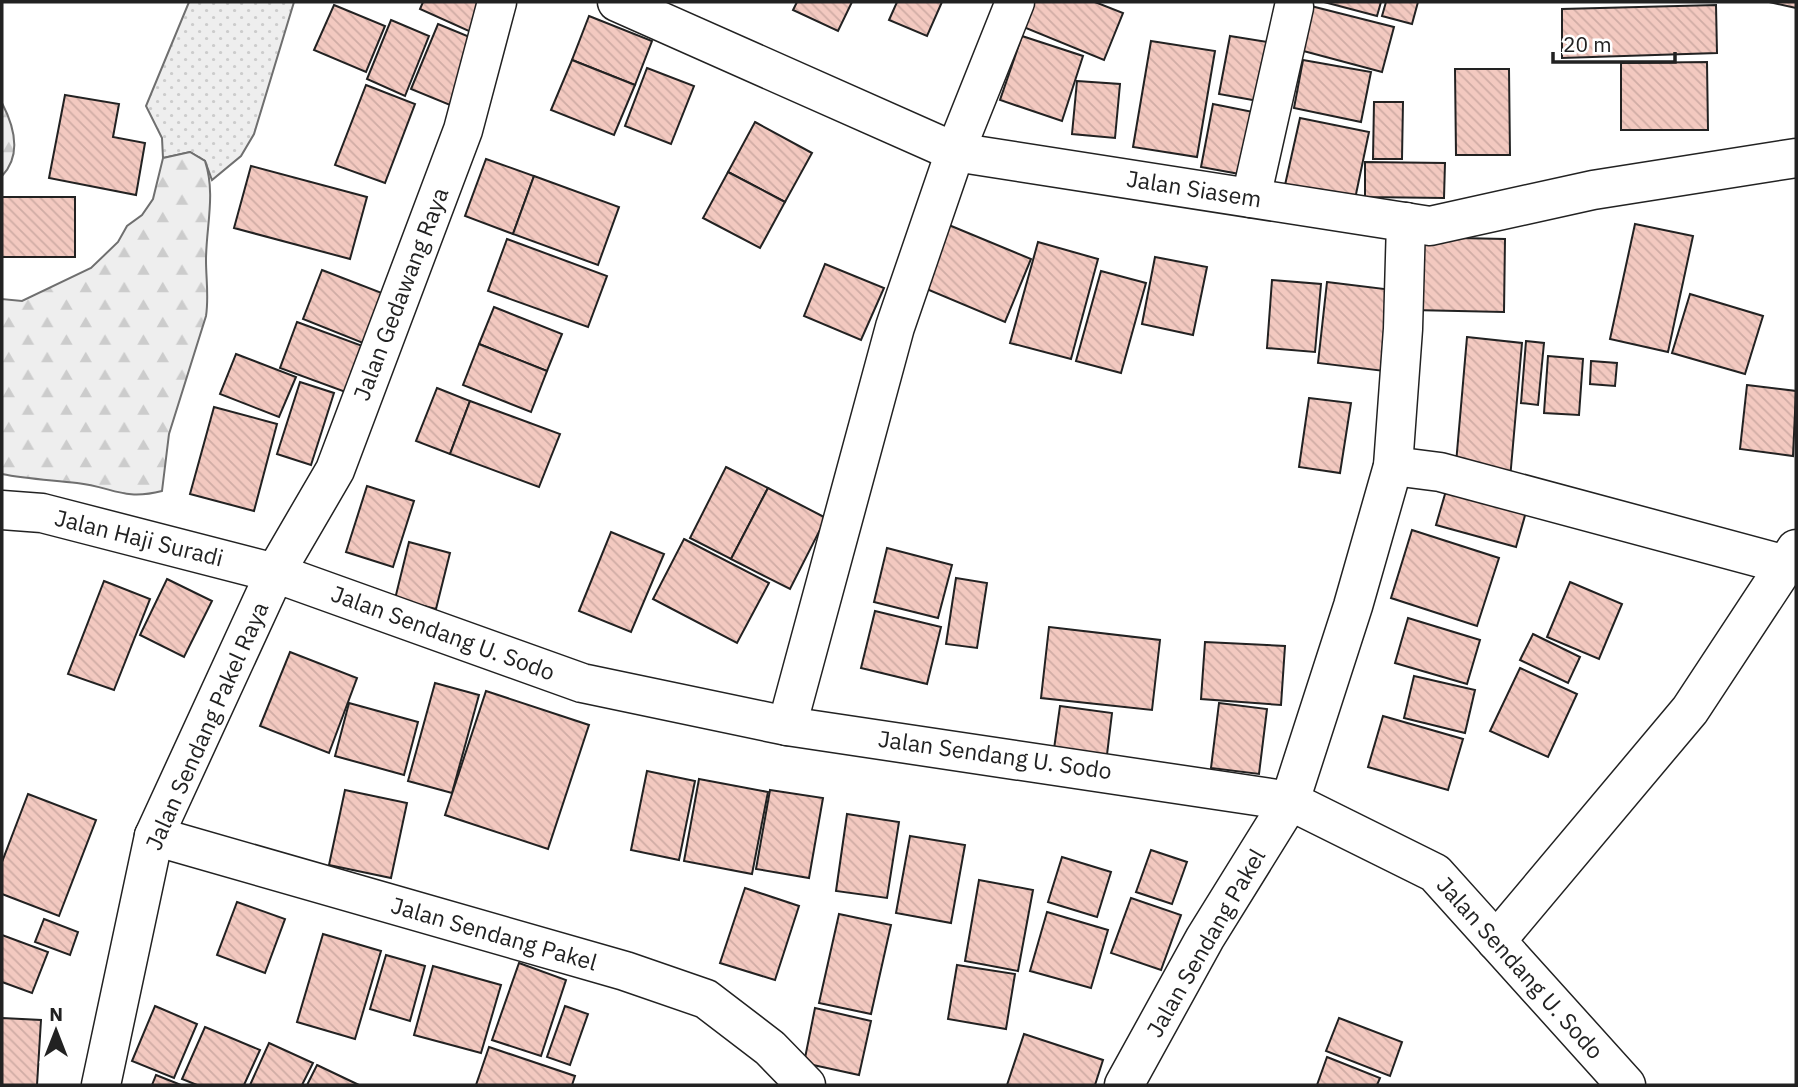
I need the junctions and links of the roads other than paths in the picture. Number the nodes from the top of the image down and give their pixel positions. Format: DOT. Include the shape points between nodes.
graph roads {
  1 [pos="497,2"];
  2 [pos="617,2"];
  3 [pos="1015,2"];
  4 [pos="1294,7"];
  5 [pos="955,152"];
  6 [pos="1796,158"];
  7 [pos="1251,198"];
  8 [pos="1405,222"];
  9 [pos="1393,466"];
  10 [pos="2,510"];
  11 [pos="1791,557"];
  12 [pos="275,573"];
  13 [pos="788,726"];
  14 [pos="1290,800"];
  15 [pos="154,836"];
  16 [pos="1496,941"];
  17 [pos="101,1085"];
  18 [pos="806,1085"];
  19 [pos="1124,1085"];
  20 [pos="1626,1085"];
  1 -- 12 [label="street, Jalan Gedawang Raya" via="463,130 335,470"];
  2 -- 5 [label="street, Jalan Siasem"];
  3 -- 5 [label="street"];
  4 -- 7 [label="street"];
  5 -- 7 [label="street, Jalan Siasem"];
  5 -- 13 [label="street" via="895,327"];
  6 -- 8 [label="street, Jalan Siasem" via="1593,190 1430,226"];
  7 -- 8 [label="street, Jalan Siasem"];
  8 -- 9 [label="street, Jalan Sendang Pakel" via="1404,329"];
  9 -- 11 [label="street" via="1440,472"];
  9 -- 14 [label="street, Jalan Sendang Pakel"];
  10 -- 12 [label="street, Jalan Haji Suradi" via="42,513"];
  11 -- 16 [label="street" via="1690,710"];
  12 -- 13 [label="street, Jalan Sendang U. Sodo" via="582,683"];
  12 -- 15 [label="street, Jalan Sendang Pakel Raya"];
  13 -- 14 [label="street, Jalan Sendang U. Sodo"];
  14 -- 16 [label="street, Jalan Sendang U. Sodo" via="1435,873"];
  14 -- 19 [label="street, Jalan Sendang Pakel" via="1205,938"];
  15 -- 17 [label="street, Jalan Sendang Pakel Raya"];
  15 -- 18 [label="street, Jalan Sendang Pakel" via="625,971 706,999 770,1048"];
  16 -- 20 [label="street, Jalan Sendang U. Sodo"];
}
